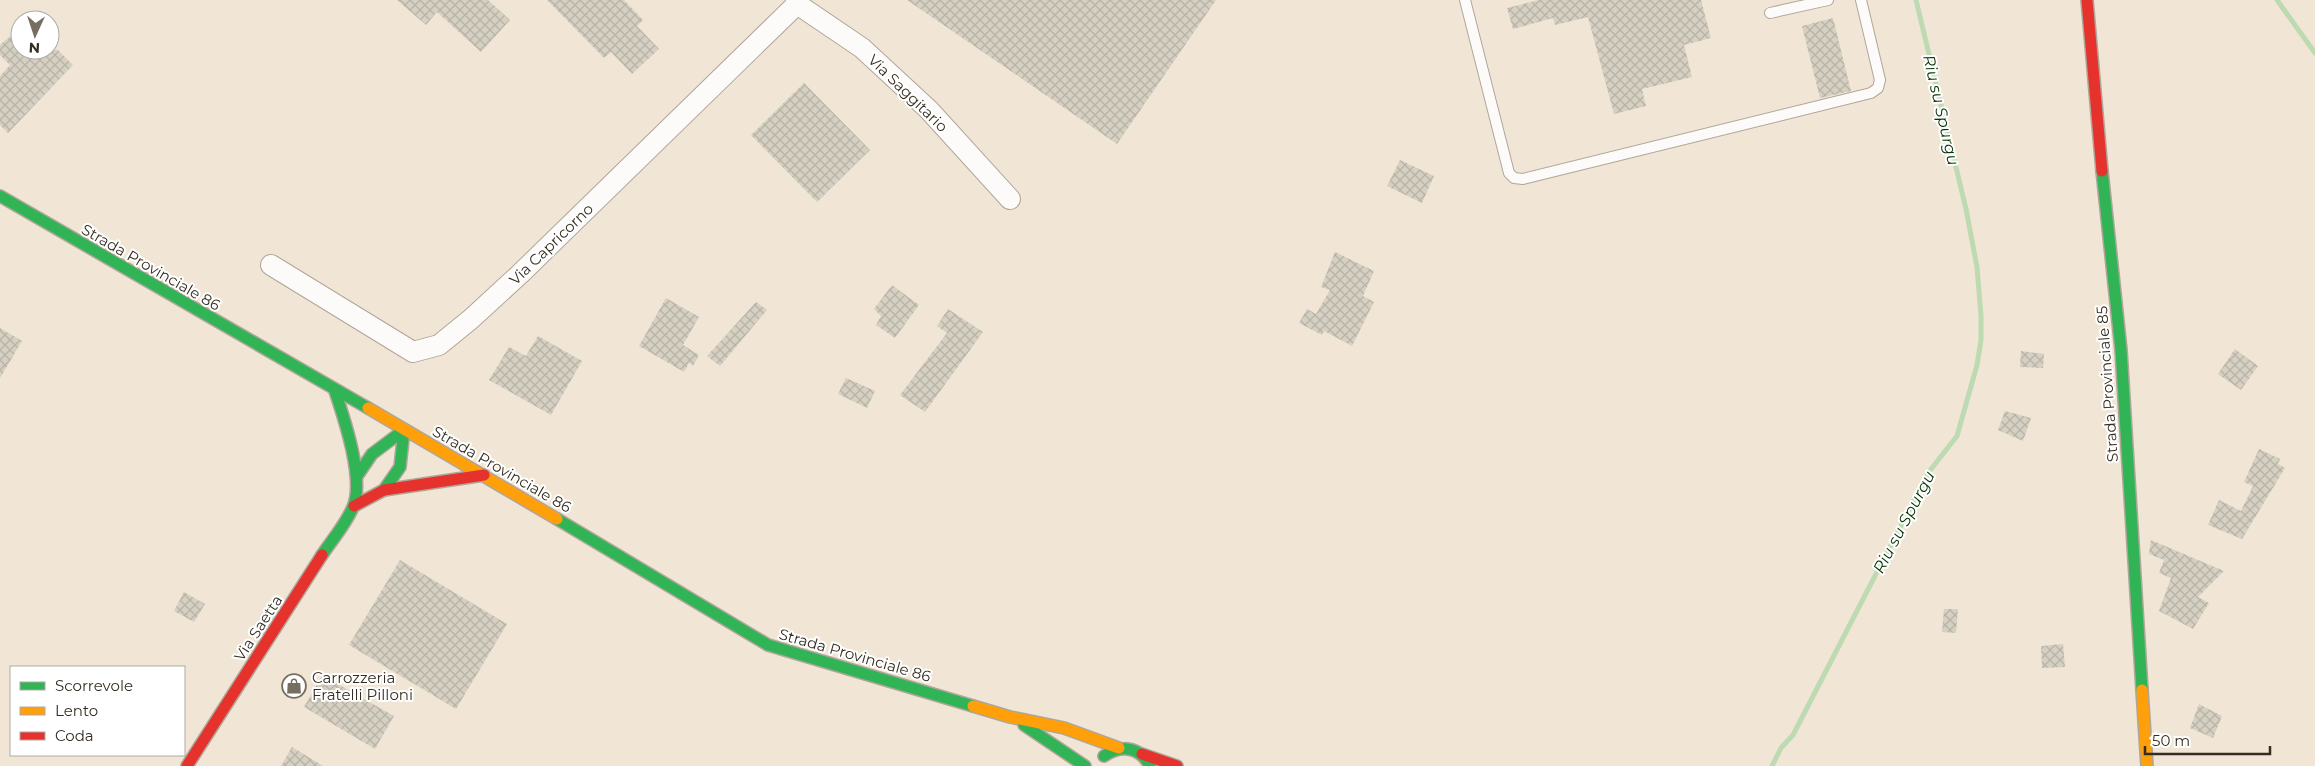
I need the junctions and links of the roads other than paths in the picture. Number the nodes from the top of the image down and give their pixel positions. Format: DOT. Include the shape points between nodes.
graph roads {
  1 [pos="1465,0"];
  2 [pos="1828,0"];
  3 [pos="1861,0"];
  4 [pos="2087,0"];
  5 [pos="797,2"];
  6 [pos="1770,13"];
  7 [pos="0,196"];
  8 [pos="1010,199"];
  9 [pos="271,265"];
  10 [pos="335,391"];
  11 [pos="404,430"];
  12 [pos="484,475"];
  13 [pos="357,476"];
  14 [pos="384,490"];
  15 [pos="354,506"];
  16 [pos="1010,716"];
  17 [pos="1119,748"];
  18 [pos="1142,754"];
  19 [pos="187,766"];
  20 [pos="1084,766"];
  21 [pos="1098,766"];
  22 [pos="1150,766"];
  23 [pos="1177,766"];
  24 [pos="2146,766"];
  1 -- 3 [label="lane" via="1509,173 1514,178 1522,178 1871,93 1878,88 1880,80"];
  2 -- 6 [label="lane"];
  4 -- 24 [label="street, Strada Provinciale 85" via="2094,98 2121,350"];
  5 -- 8 [label="street, Via Saggitario" via="862,48 929,110"];
  5 -- 9 [label="street, Via Capricorno" via="520,274 439,345 413,352"];
  7 -- 10 [label="street, Strada Provinciale 86"];
  10 -- 11 [label="street, Strada Provinciale 86"];
  10 -- 13 [label="street, Via Saetta" via="354,449"];
  11 -- 12 [label="street, Strada Provinciale 86"];
  11 -- 13 [label="street, Via Saetta" via="372,454"];
  11 -- 14 [label="street, Via Saetta" via="400,467"];
  12 -- 14 [label="street, Via Saetta"];
  12 -- 16 [label="street, Strada Provinciale 86" via="768,645"];
  13 -- 15 [label="street, Via Saetta"];
  14 -- 15 [label="street, Via Saetta"];
  15 -- 19 [label="street, Via Saetta"];
  16 -- 17 [label="street, Strada Provinciale 86" via="1064,728"];
  16 -- 20 [label="street, Strada Provinciale 86"];
  17 -- 18 [label="street, Strada Provinciale 86"];
  17 -- 21 [label="street" via="1105,755"];
  18 -- 22 [label="street"];
  18 -- 23 [label="street"];
}
